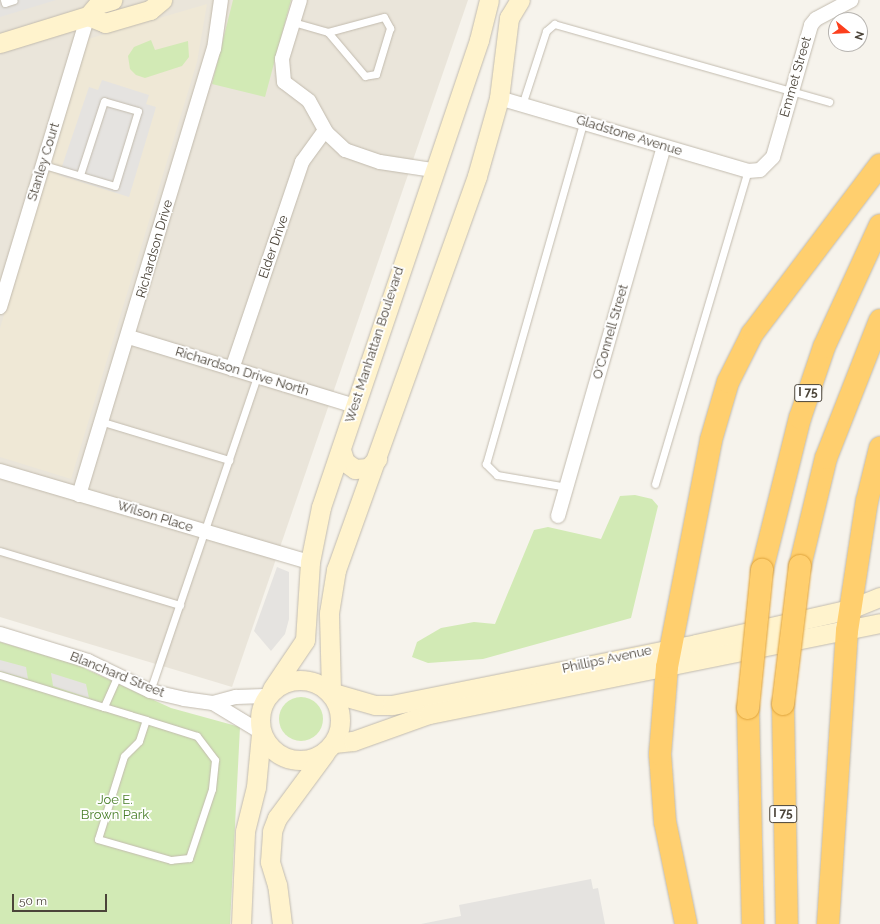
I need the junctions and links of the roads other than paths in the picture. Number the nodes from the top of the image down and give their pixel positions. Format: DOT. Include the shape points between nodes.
graph roads {
  1 [pos="4,0"];
  2 [pos="14,0"];
  3 [pos="112,0"];
  4 [pos="162,0"];
  5 [pos="221,0"];
  6 [pos="300,0"];
  7 [pos="489,0"];
  8 [pos="520,0"];
  9 [pos="850,0"];
  10 [pos="88,16"];
  11 [pos="293,22"];
  12 [pos="328,32"];
  13 [pos="0,43"];
  14 [pos="792,90"];
  15 [pos="499,98"];
  16 [pos="829,102"];
  17 [pos="522,105"];
  18 [pos="583,122"];
  19 [pos="325,130"];
  20 [pos="664,147"];
  21 [pos="44,164"];
  22 [pos="880,166"];
  23 [pos="433,170"];
  24 [pos="754,171"];
  25 [pos="80,175"];
  26 [pos="880,225"];
  27 [pos="0,307"];
  28 [pos="880,320"];
  29 [pos="129,337"];
  30 [pos="232,369"];
  31 [pos="257,377"];
  32 [pos="355,406"];
  33 [pos="103,422"];
  34 [pos="880,448"];
  35 [pos="341,450"];
  36 [pos="377,459"];
  37 [pos="229,460"];
  38 [pos="0,471"];
  39 [pos="655,484"];
  40 [pos="567,487"];
  41 [pos="79,495"];
  42 [pos="558,516"];
  43 [pos="204,532"];
  44 [pos="0,551"];
  45 [pos="310,562"];
  46 [pos="880,597"];
  47 [pos="180,605"];
  48 [pos="850,609"];
  49 [pos="880,623"];
  50 [pos="0,634"];
  51 [pos="837,634"];
  52 [pos="669,657"];
  53 [pos="0,675"];
  54 [pos="118,675"];
  55 [pos="150,691"];
  56 [pos="269,692"];
  57 [pos="332,692"];
  58 [pos="213,703"];
  59 [pos="104,707"];
  60 [pos="146,720"];
  61 [pos="260,733"];
  62 [pos="330,748"];
  63 [pos="241,924"];
  64 [pos="282,924"];
  65 [pos="686,924"];
  66 [pos="753,924"];
  67 [pos="787,924"];
  68 [pos="828,924"];
  1 -- 2 [label="lane" via="5,3"];
  3 -- 10 [label="main road" via="98,4"];
  4 -- 10 [label="main road" via="150,10 104,23"];
  5 -- 29 [label="street, Richardson Drive" via="214,49"];
  6 -- 11 [label="street"];
  7 -- 23 [label="main road, West Manhattan Boulevard" via="482,33"];
  8 -- 15 [label="main road" via="506,30"];
  9 -- 14 [label="street, Emmet Street" via="816,19 811,25"];
  10 -- 13 [label="main road"];
  10 -- 21 [label="street, Stanley Court"];
  11 -- 12 [label="lane"];
  11 -- 19 [label="street" via="281,75 309,101"];
  12 -- 12 [label="lane" via="380,16 387,19 390,28 376,74 369,78 361,73"];
  14 -- 16 [label="lane"];
  14 -- 17 [label="lane" via="554,24 546,31"];
  14 -- 24 [label="street, Emmet Street" via="773,157"];
  15 -- 17 [label="street, Gladstone Avenue"];
  15 -- 36 [label="main road" via="477,176"];
  17 -- 18 [label="street, Gladstone Avenue"];
  18 -- 20 [label="street, Gladstone Avenue"];
  18 -- 40 [label="lane" via="486,464 497,474"];
  19 -- 23 [label="street" via="334,142 356,155"];
  19 -- 30 [label="street, Elder Drive" via="302,162"];
  20 -- 24 [label="street, Gladstone Avenue"];
  20 -- 40 [label="street, O'Connell Street"];
  21 -- 25 [label="lane"];
  21 -- 27 [label="street, Stanley Court"];
  22 -- 52 [label="highway" via="778,295 752,334 728,382 711,440"];
  23 -- 32 [label="main road, West Manhattan Boulevard"];
  24 -- 39 [label="lane"];
  25 -- 25 [label="lane" via="115,186 138,111 104,101"];
  26 -- 66 [label="highway, I 75, bridge" via="821,354 800,418 762,570 748,708"];
  28 -- 67 [label="highway, I 75, bridge" via="826,458 800,566 783,704"];
  29 -- 30 [label="street, Richardson Drive North"];
  29 -- 33 [label="street, Richardson Drive"];
  30 -- 31 [label="street, Richardson Drive North"];
  31 -- 32 [label="street, Richardson Drive North"];
  31 -- 37 [label="lane"];
  32 -- 35 [label="main road, West Manhattan Boulevard"];
  33 -- 37 [label="lane"];
  33 -- 41 [label="street, Richardson Drive"];
  34 -- 48 [label="highway"];
  35 -- 36 [label="main road" via="345,462 355,469 368,468"];
  35 -- 45 [label="main road, West Manhattan Boulevard" via="321,507"];
  36 -- 57 [label="main road" via="336,570 329,613"];
  37 -- 43 [label="lane"];
  38 -- 41 [label="street, Wilson Place"];
  40 -- 42 [label="street, O'Connell Street"];
  41 -- 43 [label="street, Wilson Place"];
  43 -- 45 [label="street, Wilson Place"];
  43 -- 47 [label="lane"];
  44 -- 47 [label="lane"];
  45 -- 56 [label="main road, West Manhattan Boulevard" via="305,640"];
  46 -- 48 [label="main road, Phillips Avenue"];
  47 -- 55 [label="lane"];
  48 -- 51 [label="highway"];
  48 -- 52 [label="main road, Phillips Avenue"];
  49 -- 51 [label="main road"];
  50 -- 54 [label="street, Blanchard Street" via="88,661"];
  51 -- 52 [label="main road"];
  51 -- 68 [label="highway"];
  52 -- 57 [label="main road, Phillips Avenue" via="392,705 375,705"];
  52 -- 62 [label="main road" via="429,714"];
  52 -- 65 [label="highway" via="660,754 664,822"];
  53 -- 59 [label="lane"];
  54 -- 55 [label="street, Blanchard Street"];
  54 -- 59 [label="lane"];
  55 -- 58 [label="street, Blanchard Street"];
  56 -- 57 [label="main road" via="297,682"];
  56 -- 58 [label="street"];
  56 -- 61 [label="main road" via="258,714"];
  57 -- 62 [label="main road" via="340,715"];
  58 -- 61 [label="street"];
  59 -- 60 [label="lane"];
  60 -- 60 [label="lane" via="197,736 215,760 212,789 189,858 172,860 98,839 124,756 140,741"];
  61 -- 62 [label="main road" via="287,757 298,760"];
  61 -- 63 [label="main road" via="256,787 245,831"];
  62 -- 64 [label="main road" via="277,818 272,831 270,862 277,885"];
}
